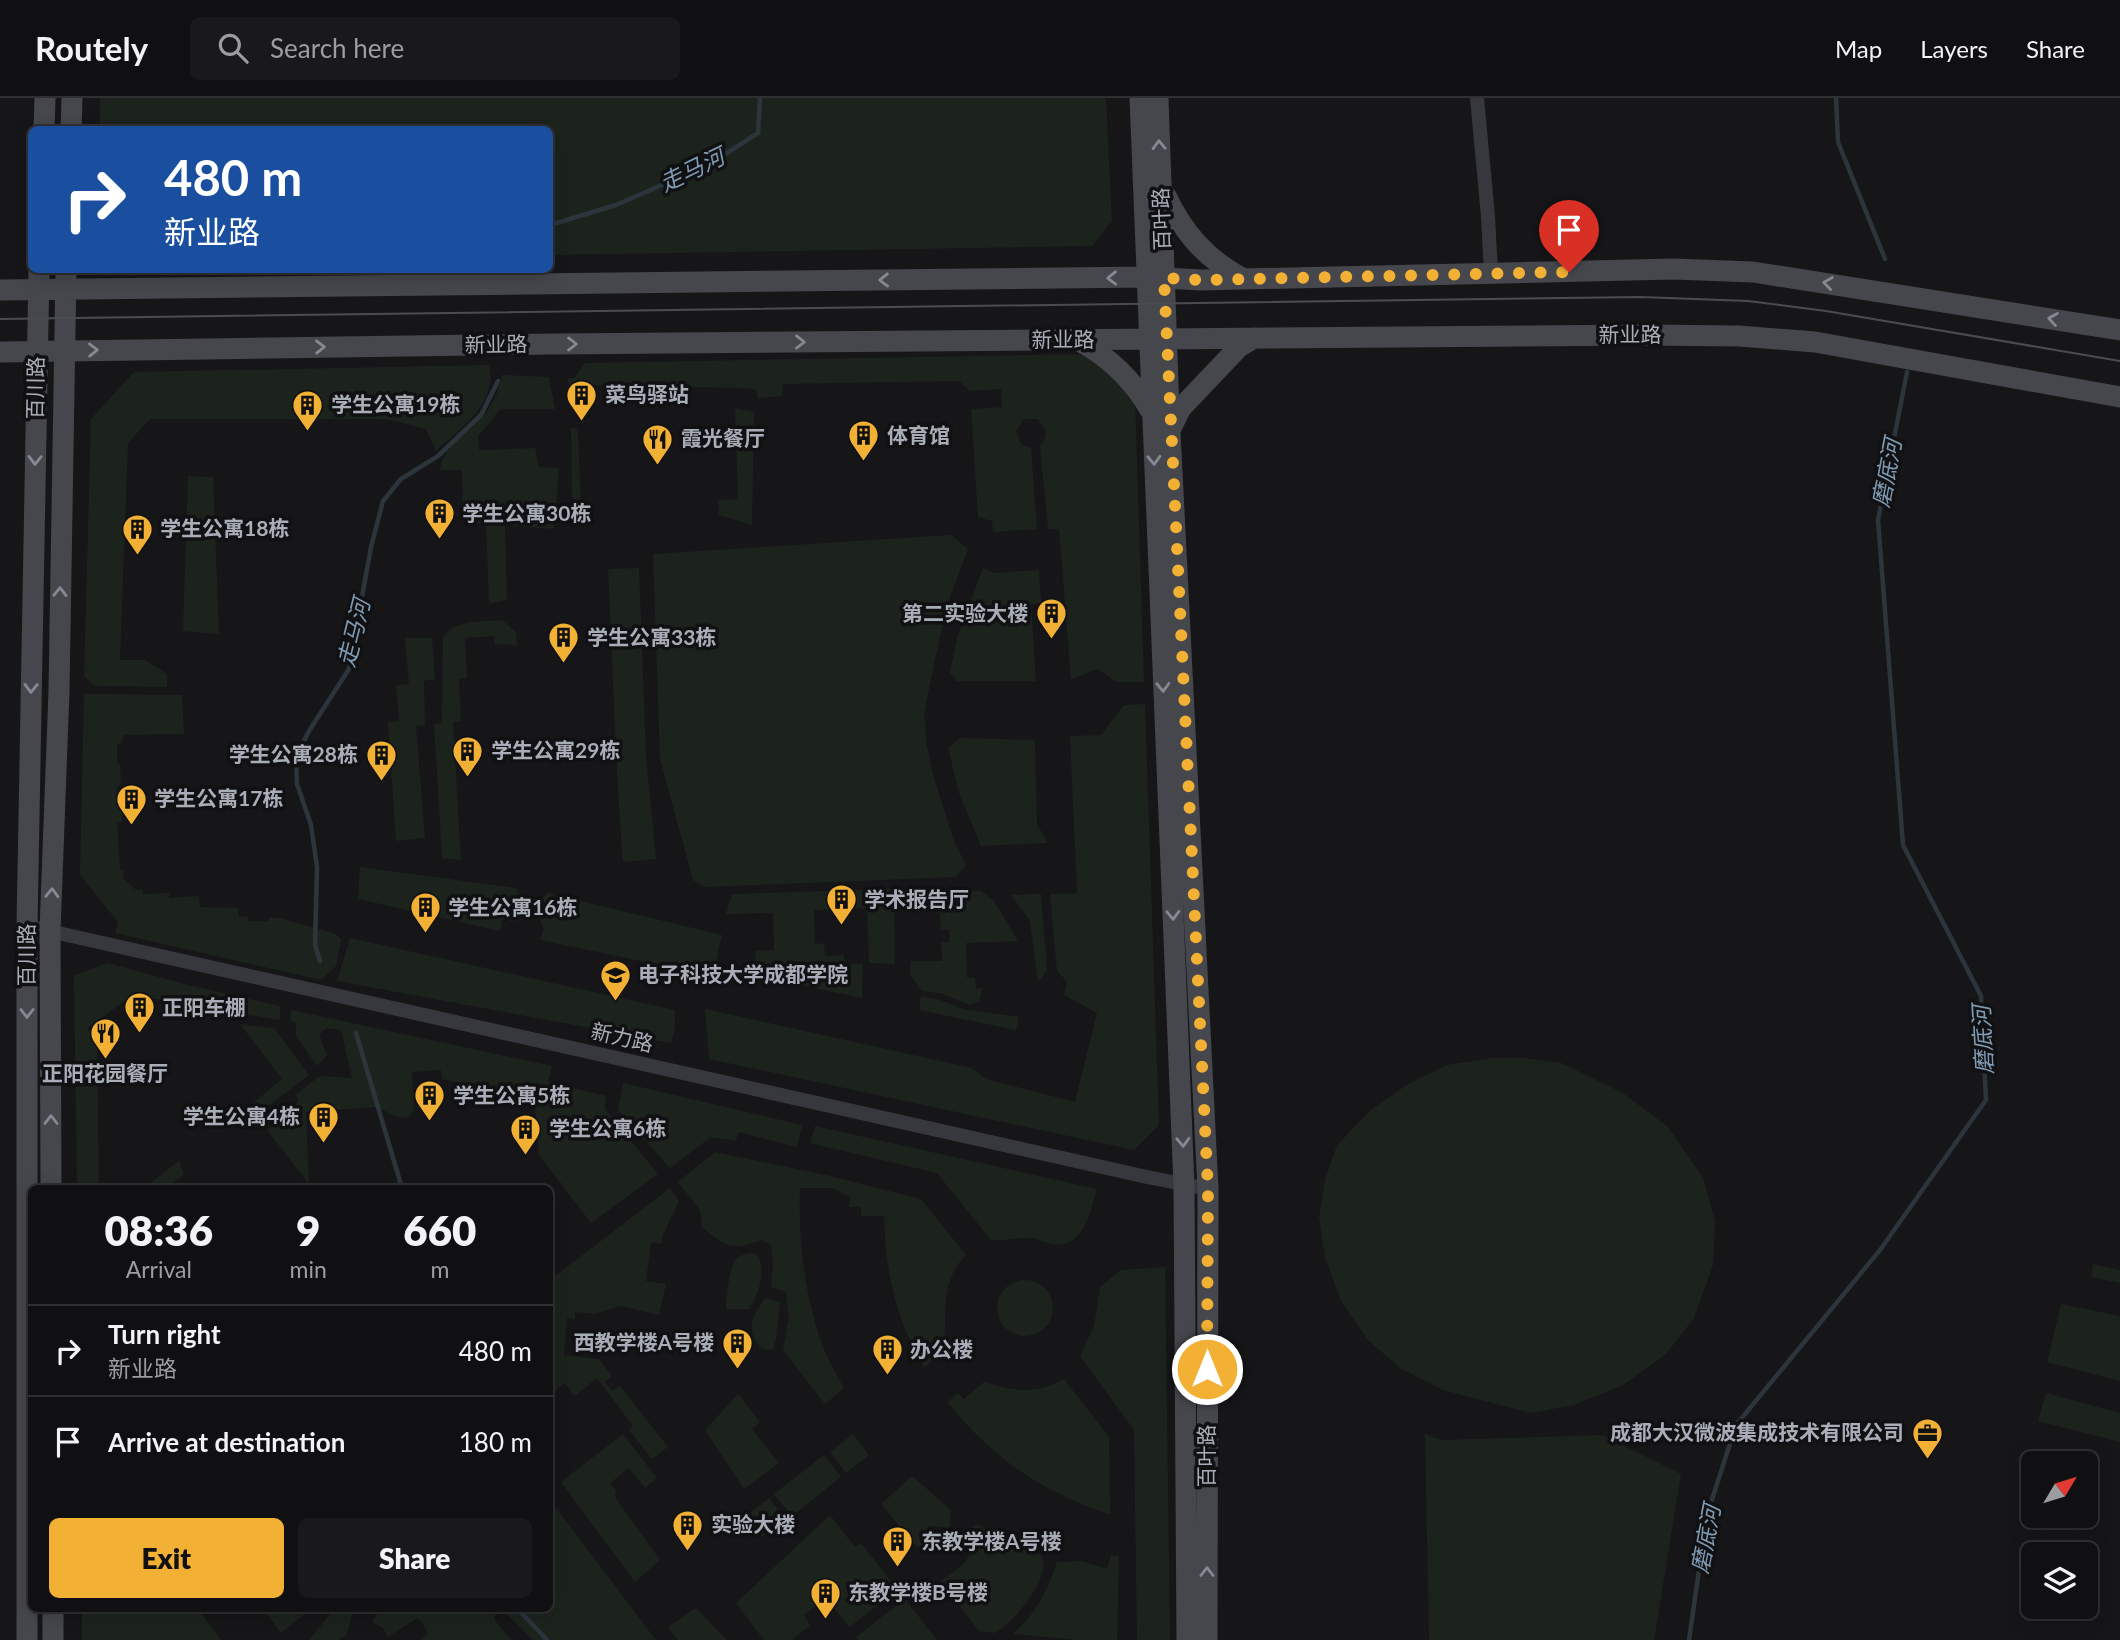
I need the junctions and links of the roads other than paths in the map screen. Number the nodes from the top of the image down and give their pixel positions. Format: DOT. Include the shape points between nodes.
graph roads {
  1 [pos="45,98"];
  2 [pos="72,98"];
  3 [pos="1140,98"];
  4 [pos="1157,98"];
  5 [pos="1477,98"];
  6 [pos="44,126"];
  7 [pos="71,126"];
  8 [pos="1161,186"];
  9 [pos="1491,274"];
  10 [pos="1155,278"];
  11 [pos="39,279"];
  12 [pos="65,279"];
  13 [pos="1243,279"];
  14 [pos="0,290"];
  15 [pos="2120,330"];
  16 [pos="1254,338"];
  17 [pos="1158,339"];
  18 [pos="1077,340"];
  19 [pos="36,351"];
  20 [pos="63,351"];
  21 [pos="0,352"];
  22 [pos="2120,397"];
  23 [pos="1152,412"];
  24 [pos="1170,430"];
  25 [pos="27,926"];
  26 [pos="50,931"];
  27 [pos="51,1185"];
  28 [pos="1184,1186"];
  29 [pos="1208,1189"];
  30 [pos="53,1612"];
  31 [pos="27,1640"];
  32 [pos="53,1640"];
  33 [pos="1187,1640"];
  34 [pos="1207,1640"];
  1 -- 6 [label="street"];
  2 -- 7 [label="street"];
  3 -- 10 [label="street, 百叶路"];
  8 -- 4 [label="street, 百叶路, one-way"];
  5 -- 9 [label="street"];
  8 -- 10 [label="street, 百叶路"];
  8 -- 13 [label="street" via="1178,221 1195,241 1219,266"];
  9 -- 13 [label="street"];
  15 -- 9 [label="street, one-way" via="1753,272 1674,269"];
  10 -- 12 [label="street, one-way"];
  10 -- 13 [label="street"];
  10 -- 17 [label="street, 百叶路"];
  11 -- 12 [label="street"];
  11 -- 14 [label="street"];
  11 -- 19 [label="street, 百川路"];
  12 -- 20 [label="street, 百川路"];
  16 -- 17 [label="street, 新业路"];
  16 -- 22 [label="street, 新业路" via="1739,336 1815,342"];
  16 -- 24 [label="street" via="1239,347 1181,408"];
  17 -- 18 [label="street, 新业路"];
  17 -- 23 [label="street, 百叶路"];
  17 -- 24 [label="street, 百叶路"];
  20 -- 18 [label="street, 新业路, one-way"];
  18 -- 23 [label="street" via="1117,368"];
  19 -- 20 [label="street, 新业路"];
  19 -- 21 [label="street, 新业路"];
  19 -- 25 [label="street, 百川路, one-way"];
  26 -- 20 [label="street, 百川路, one-way" via="60,691"];
  23 -- 28 [label="street, 百叶路, one-way"];
  24 -- 29 [label="street, 百叶路"];
  25 -- 26 [label="street, 新力路"];
  25 -- 31 [label="street, 百川路, one-way"];
  27 -- 26 [label="street, 百川路, one-way"];
  26 -- 28 [label="street, 新力路"];
  28 -- 29 [label="street, 新力路"];
  28 -- 33 [label="street, 百叶路"];
  34 -- 29 [label="street, 百叶路, one-way"];
  30 -- 32 [label="street"];
}
